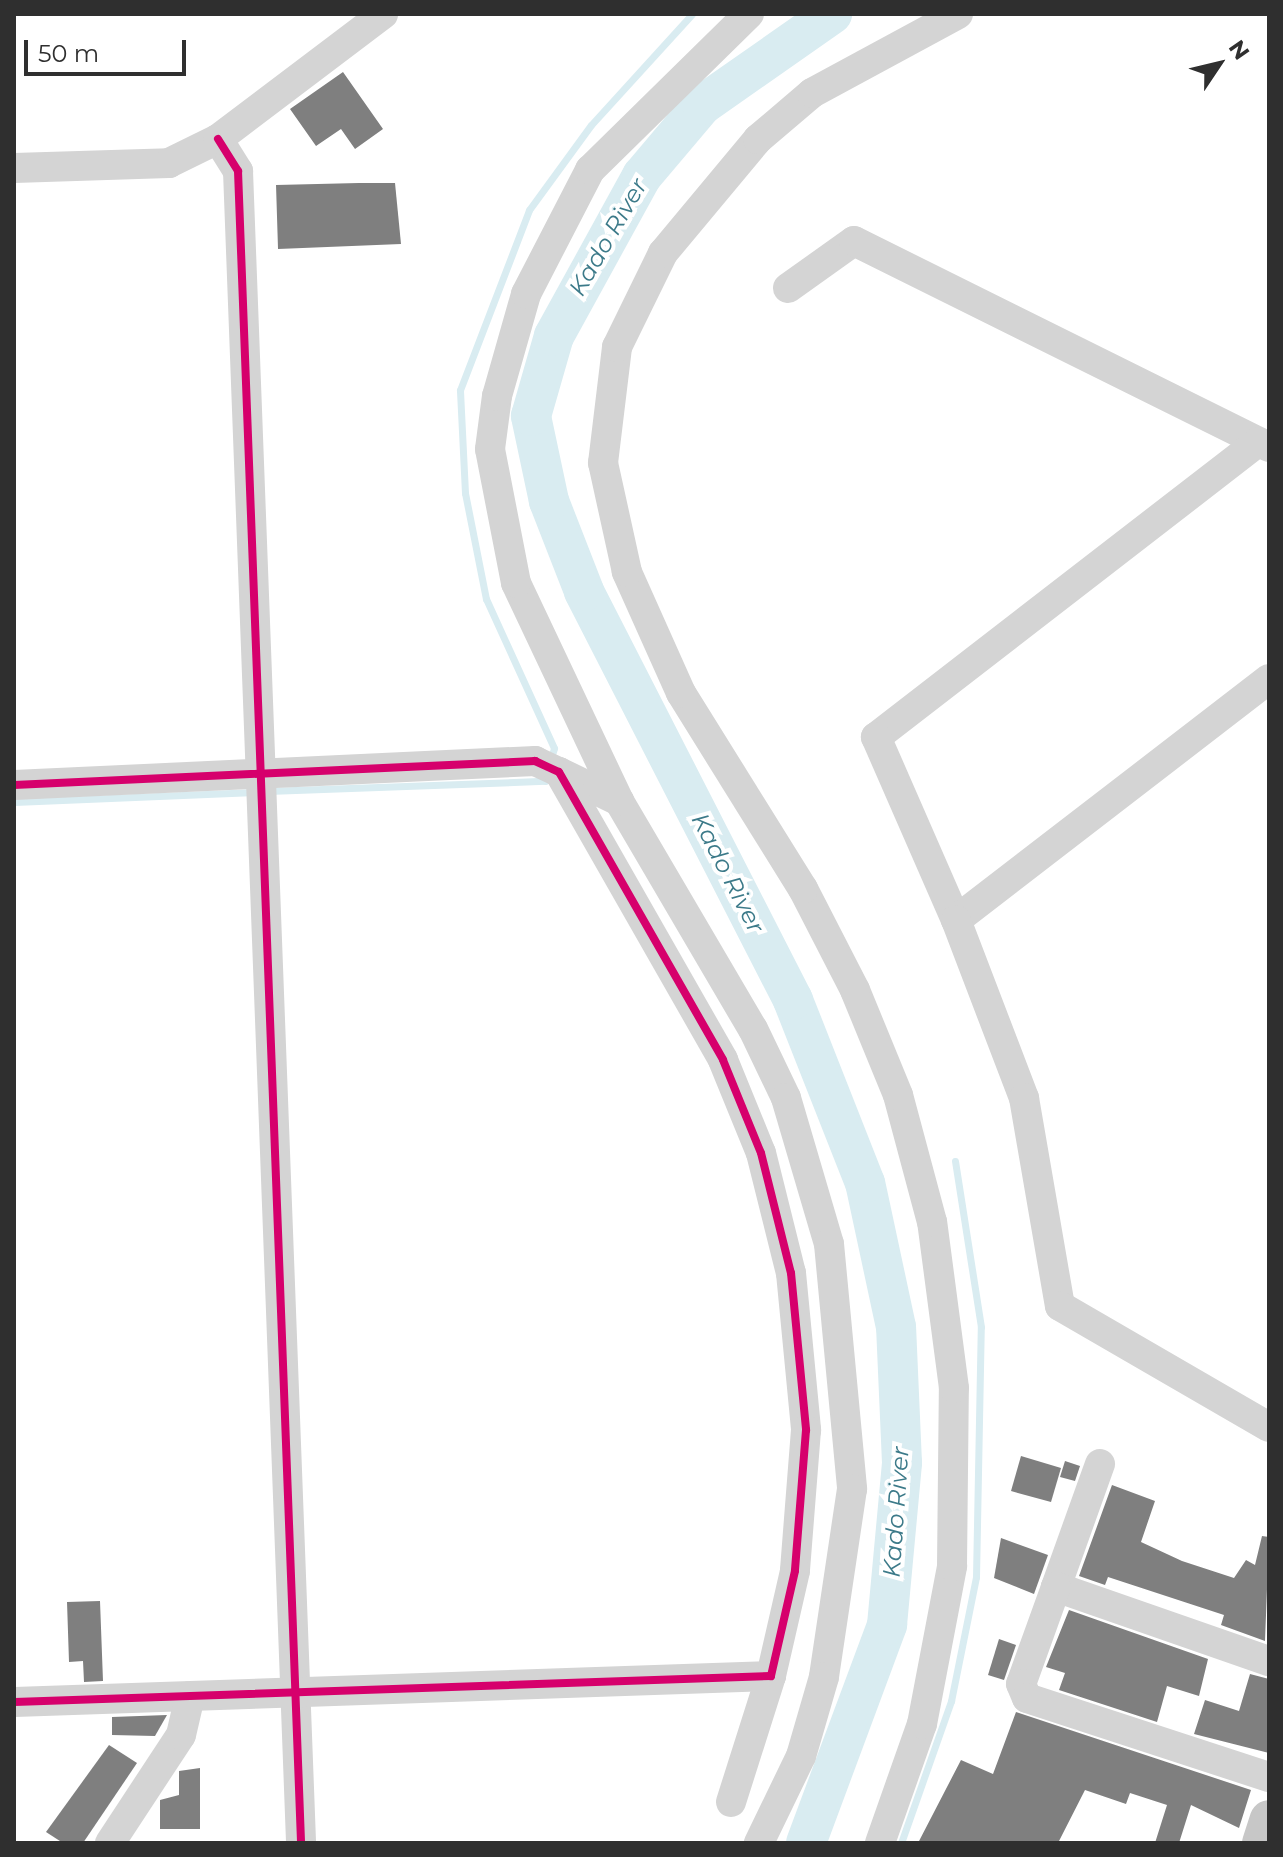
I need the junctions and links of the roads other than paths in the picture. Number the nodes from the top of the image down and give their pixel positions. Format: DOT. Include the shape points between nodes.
graph roads {
  1 [pos="383,14"];
  2 [pos="749,14"];
  3 [pos="958,14"];
  4 [pos="218,139"];
  5 [pos="14,168"];
  6 [pos="788,288"];
  7 [pos="1264,445"];
  8 [pos="1269,679"];
  9 [pos="258,772"];
  10 [pos="559,772"];
  11 [pos="14,785"];
  12 [pos="619,801"];
  13 [pos="956,920"];
  14 [pos="1269,1427"];
  15 [pos="1100,1464"];
  16 [pos="1056,1587"];
  17 [pos="1269,1661"];
  18 [pos="771,1676"];
  19 [pos="291,1693"];
  20 [pos="190,1696"];
  21 [pos="14,1702"];
  22 [pos="1269,1777"];
  23 [pos="731,1802"];
  24 [pos="1269,1819"];
  25 [pos="110,1843"];
  26 [pos="301,1843"];
  27 [pos="759,1843"];
  28 [pos="880,1843"];
  29 [pos="1261,1843"];
  1 -- 4 [label="street"];
  2 -- 12 [label="street" via="590,170 526,294 497,396 490,449 516,583"];
  3 -- 28 [label="street" via="812,93 727,175 663,253 639,297 617,347 604,424 609,505 627,572 681,693 803,889 855,990 898,1095 932,1222 954,1388 952,1566 922,1724"];
  4 -- 5 [label="street" via="169,163"];
  4 -- 9 [label="street" via="238,171"];
  6 -- 7 [label="street" via="854,241"];
  7 -- 13 [label="street" via="876,737"];
  8 -- 13 [label="street"];
  9 -- 10 [label="street" via="535,761"];
  9 -- 11 [label="street"];
  9 -- 19 [label="street"];
  10 -- 12 [label="street"];
  10 -- 18 [label="street" via="723,1060 761,1153 791,1273 806,1430 795,1571"];
  12 -- 27 [label="street" via="786,1098 839,1305 852,1489 837,1609 801,1756"];
  13 -- 14 [label="street" via="1024,1098 1060,1306"];
  15 -- 16 [label="street"];
  16 -- 17 [label="street"];
  16 -- 22 [label="street" via="1021,1684 1027,1698"];
  18 -- 19 [label="street"];
  18 -- 23 [label="street"];
  19 -- 20 [label="street"];
  19 -- 26 [label="street"];
  20 -- 21 [label="street"];
  20 -- 25 [label="street" via="181,1735"];
  24 -- 29 [label="main road"];
}
